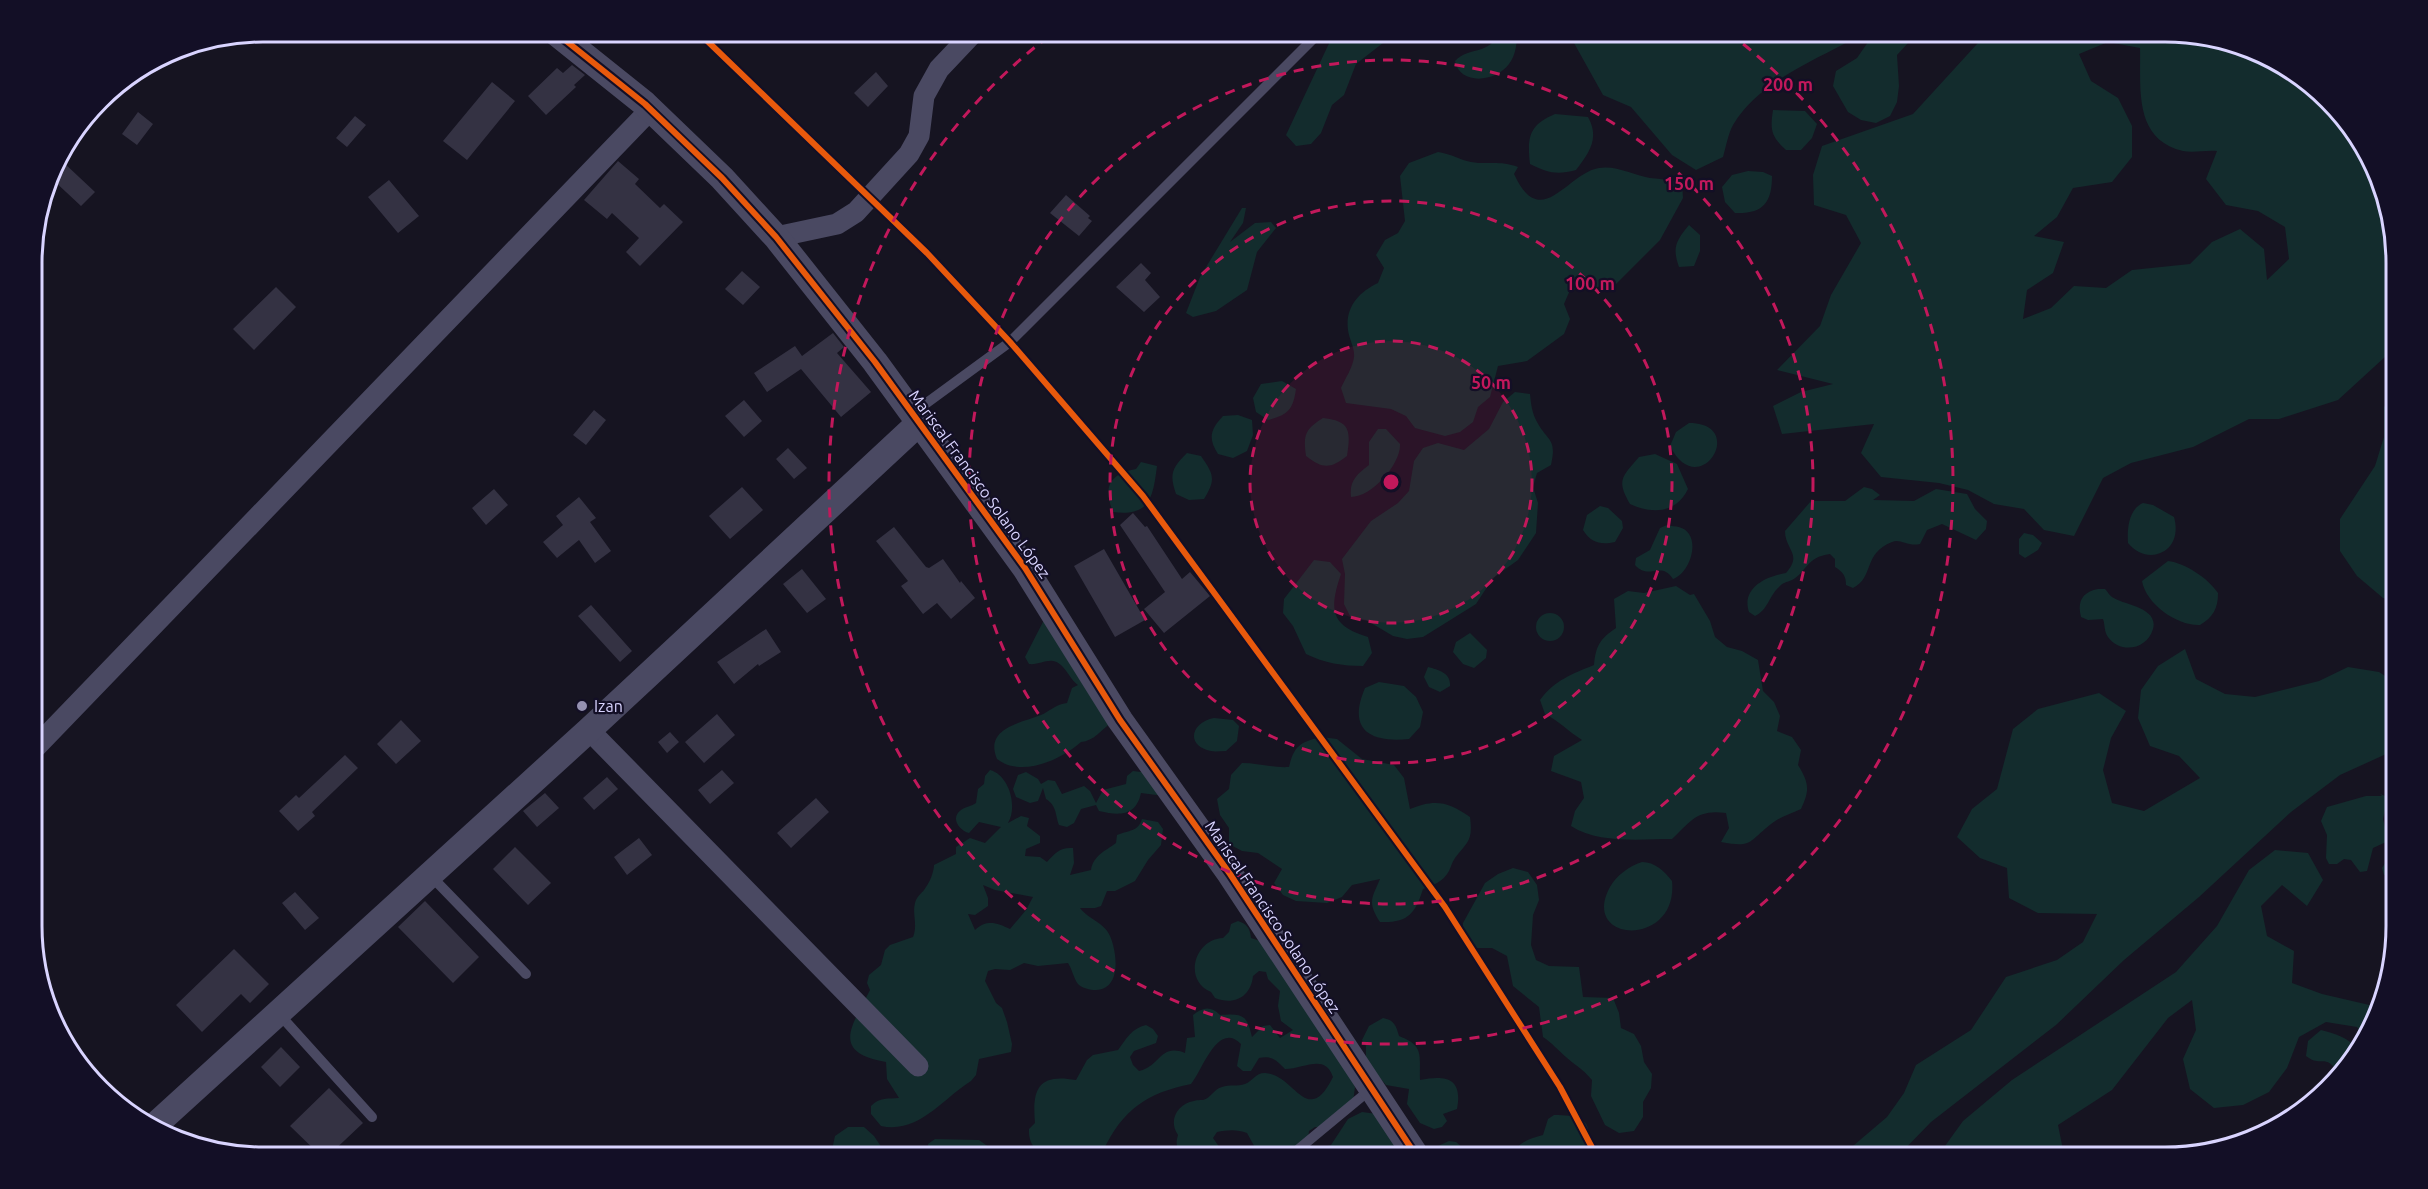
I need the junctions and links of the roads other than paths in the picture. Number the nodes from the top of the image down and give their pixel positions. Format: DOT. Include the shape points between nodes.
graph roads {
  1 [pos="567,42"];
  2 [pos="965,42"];
  3 [pos="1310,42"];
  4 [pos="651,109"];
  5 [pos="776,237"];
  6 [pos="916,418"];
  7 [pos="589,730"];
  8 [pos="42,741"];
  9 [pos="430,874"];
  10 [pos="526,975"];
  11 [pos="279,1014"];
  12 [pos="918,1066"];
  13 [pos="1371,1089"];
  14 [pos="372,1118"];
  15 [pos="160,1121"];
  16 [pos="1301,1147"];
  17 [pos="1409,1147"];
  1 -- 4 [label="street, Mariscal Francisco Solano López"];
  2 -- 5 [label="street" via="939,69 924,96 919,136 909,154 856,212 837,224"];
  3 -- 6 [label="lane" via="1010,342"];
  4 -- 5 [label="street, Mariscal Francisco Solano López"];
  4 -- 8 [label="street"];
  5 -- 6 [label="street, Mariscal Francisco Solano López"];
  6 -- 7 [label="street"];
  6 -- 13 [label="street, Mariscal Francisco Solano López" via="1025,568 1120,720 1230,874"];
  7 -- 9 [label="street"];
  7 -- 12 [label="street"];
  9 -- 10 [label="lane"];
  9 -- 11 [label="street"];
  11 -- 14 [label="lane"];
  11 -- 15 [label="street"];
  13 -- 16 [label="lane"];
  13 -- 17 [label="street, Mariscal Francisco Solano López"];
}
